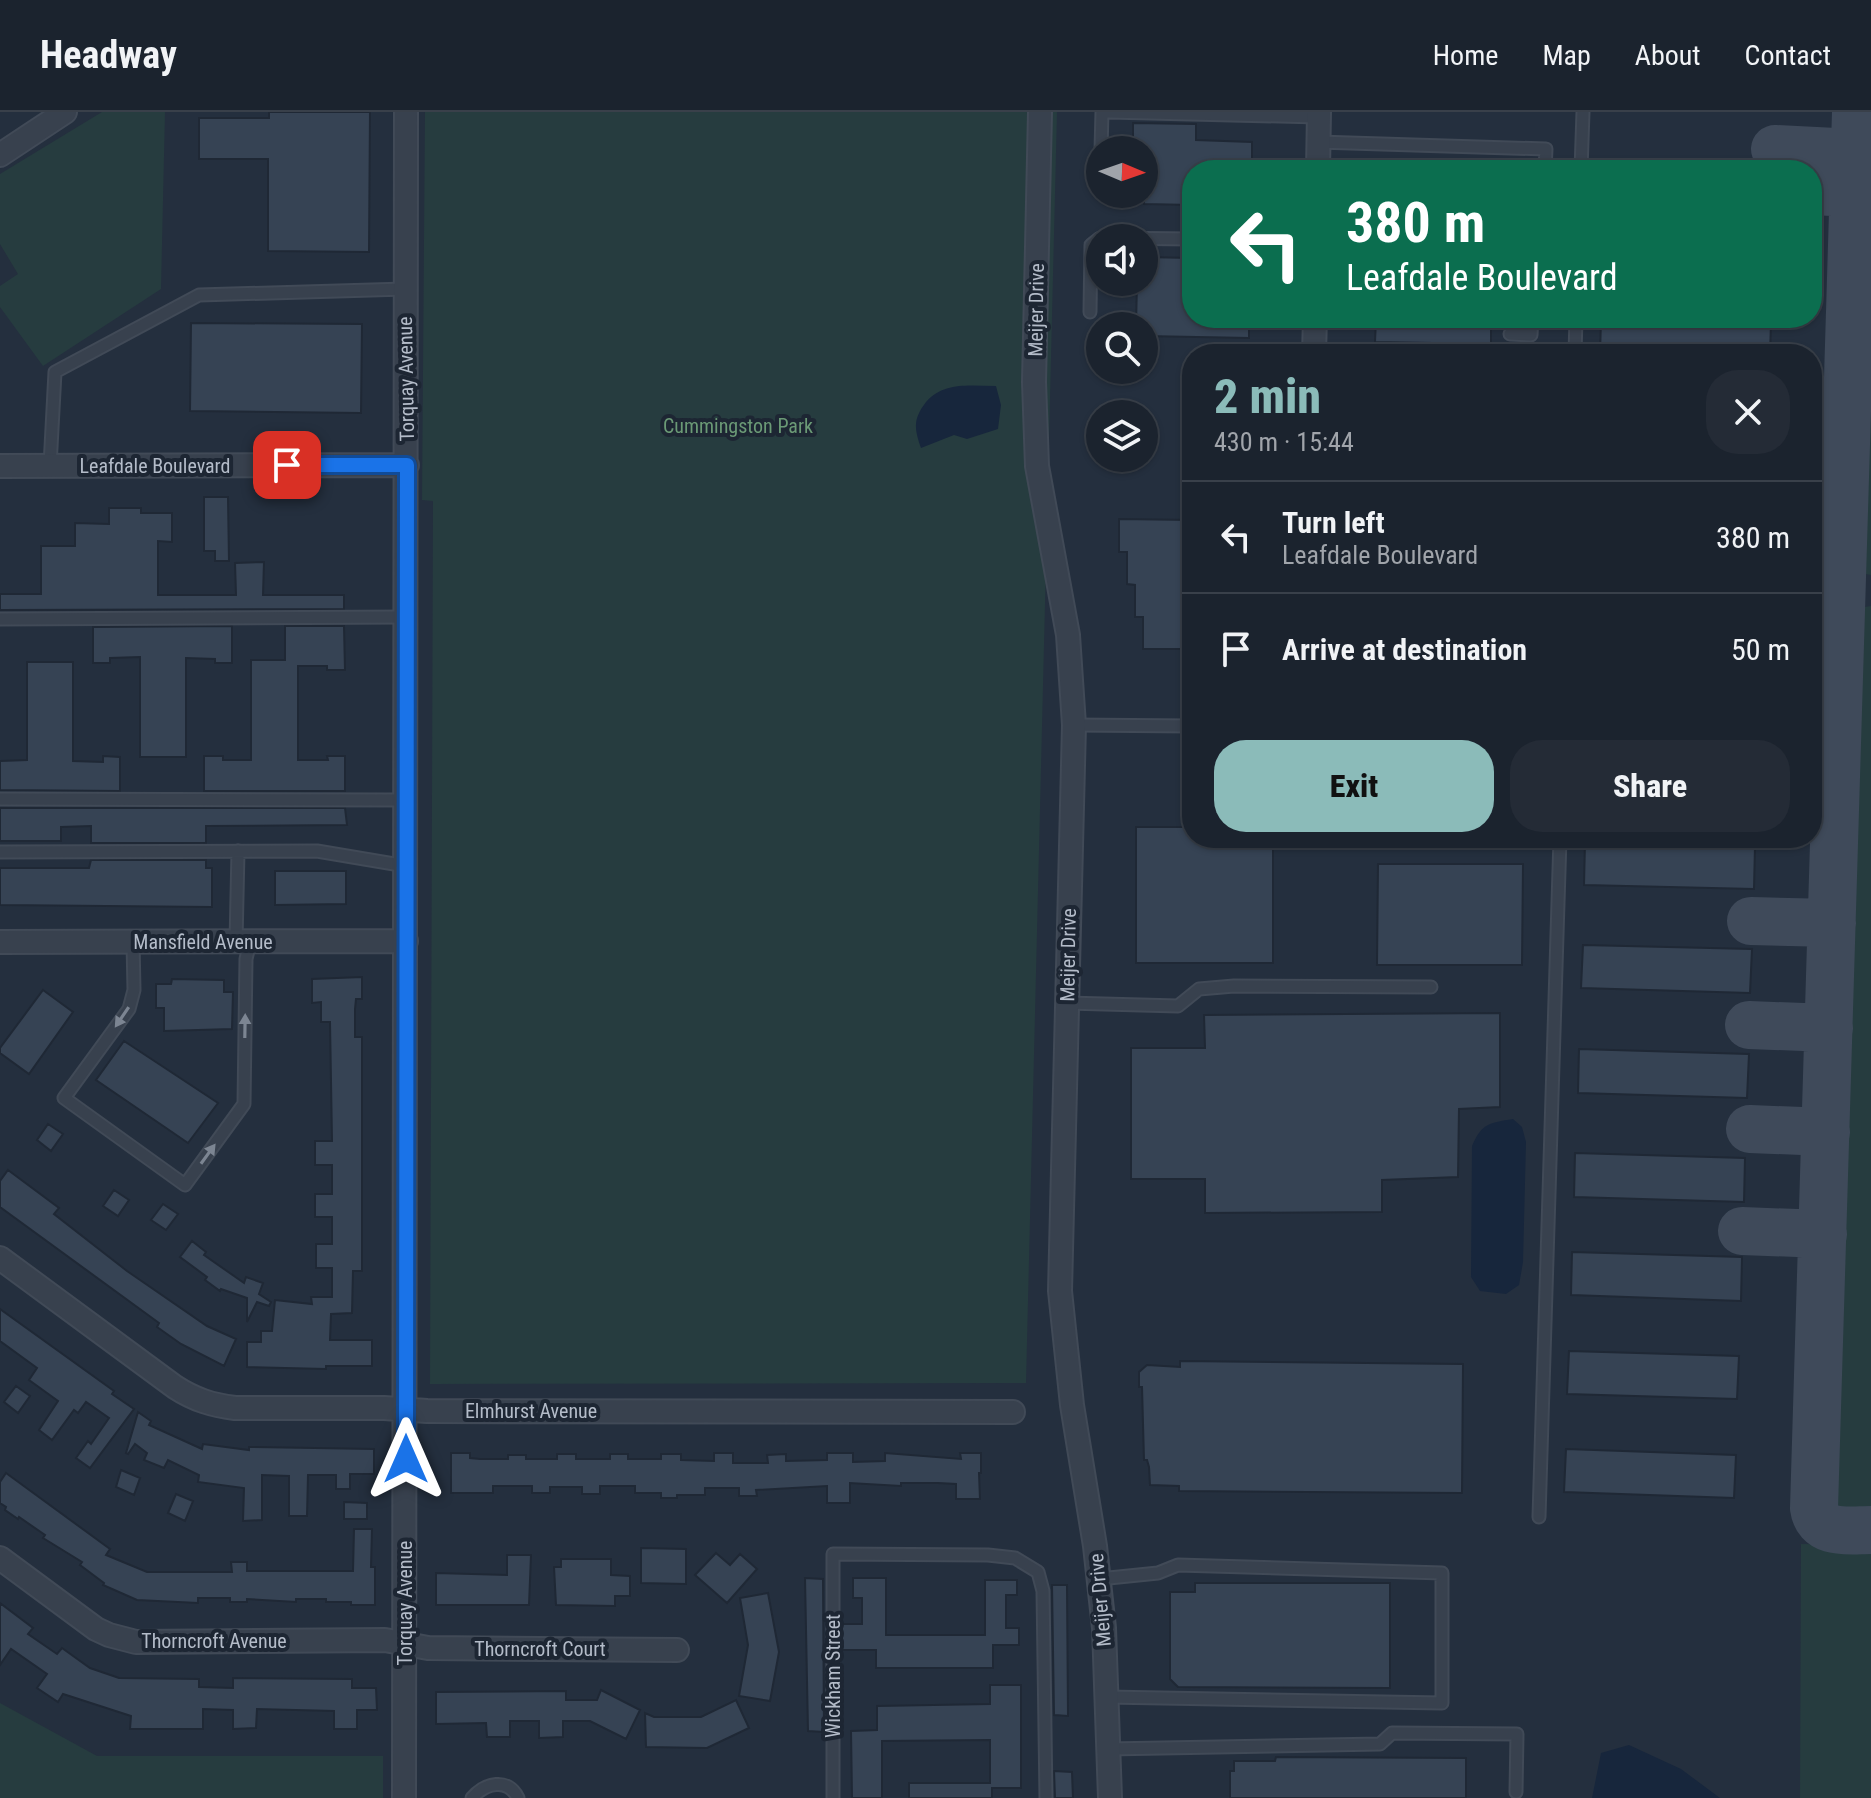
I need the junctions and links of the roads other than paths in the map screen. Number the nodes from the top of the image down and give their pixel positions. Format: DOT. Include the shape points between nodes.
graph roads {
  1 [pos="65,112"];
  2 [pos="406,112"];
  3 [pos="1040,112"];
  4 [pos="1102,112"];
  5 [pos="1109,112"];
  6 [pos="1583,112"];
  7 [pos="1319,114"];
  8 [pos="1101,136"];
  9 [pos="1318,142"];
  10 [pos="0,155"];
  11 [pos="1318,160"];
  12 [pos="1545,160"];
  13 [pos="1581,160"];
  14 [pos="1158,239"];
  15 [pos="1182,239"];
  16 [pos="405,289"];
  17 [pos="1090,296"];
  18 [pos="1090,312"];
  19 [pos="1531,328"];
  20 [pos="1510,334"];
  21 [pos="407,465"];
  22 [pos="0,466"];
  23 [pos="50,466"];
  24 [pos="406,617"];
  25 [pos="0,619"];
  26 [pos="1074,725"];
  27 [pos="1182,726"];
  28 [pos="0,799"];
  29 [pos="405,800"];
  30 [pos="1560,848"];
  31 [pos="238,851"];
  32 [pos="0,852"];
  33 [pos="406,866"];
  34 [pos="406,941"];
  35 [pos="0,942"];
  36 [pos="133,942"];
  37 [pos="243,942"];
  38 [pos="1431,987"];
  39 [pos="1067,1003"];
  40 [pos="0,1258"];
  41 [pos="406,1409"];
  42 [pos="1013,1412"];
  43 [pos="1539,1517"];
  44 [pos="0,1558"];
  45 [pos="1099,1579"];
  46 [pos="405,1644"];
  47 [pos="677,1650"];
  48 [pos="1107,1697"];
  49 [pos="1108,1749"];
  50 [pos="1516,1792"];
  51 [pos="404,1798"];
  52 [pos="472,1798"];
  53 [pos="518,1798"];
  54 [pos="833,1798"];
  55 [pos="1046,1798"];
  56 [pos="1110,1798"];
  1 -- 10 [label="street"];
  2 -- 16 [label="street, Torquay Avenue"];
  3 -- 26 [label="street, Meijer Drive" via="1037,466 1068,635"];
  4 -- 8 [label="lane"];
  5 -- 7 [label="lane"];
  6 -- 13 [label="lane"];
  7 -- 9 [label="street"];
  9 -- 11 [label="street"];
  9 -- 12 [label="lane" via="1546,149"];
  14 -- 15 [label="lane"];
  16 -- 21 [label="street, Torquay Avenue"];
  16 -- 23 [label="lane" via="199,295 55,372"];
  17 -- 18 [label="lane"];
  19 -- 20 [label="lane" via="1531,335"];
  21 -- 23 [label="street, Leafdale Boulevard"];
  21 -- 24 [label="street, Torquay Avenue"];
  22 -- 23 [label="street, Leafdale Boulevard"];
  24 -- 25 [label="lane"];
  24 -- 29 [label="street, Torquay Avenue"];
  26 -- 27 [label="lane"];
  26 -- 39 [label="street, Meijer Drive"];
  28 -- 29 [label="lane"];
  29 -- 33 [label="street, Torquay Avenue"];
  30 -- 43 [label="lane"];
  31 -- 32 [label="lane"];
  31 -- 33 [label="lane" via="317,851"];
  31 -- 37 [label="lane"];
  33 -- 34 [label="street, Torquay Avenue"];
  34 -- 37 [label="street, Mansfield Avenue"];
  34 -- 41 [label="street, Torquay Avenue"];
  35 -- 36 [label="street, Mansfield Avenue"];
  36 -- 37 [label="street, Mansfield Avenue"];
  36 -- 37 [label="lane, one-way" via="129,1009 64,1098 185,1185 244,1104"];
  38 -- 39 [label="lane" via="1234,986 1199,989 1178,1006"];
  39 -- 45 [label="street, Meijer Drive" via="1060,1291"];
  40 -- 41 [label="street, Elmhurst Avenue" via="195,1400 235,1408"];
  41 -- 42 [label="street, Elmhurst Avenue"];
  41 -- 46 [label="street, Torquay Avenue"];
  44 -- 46 [label="street, Thorncroft Avenue" via="96,1629 123,1640"];
  45 -- 48 [label="street, Meijer Drive"];
  45 -- 48 [label="lane" via="1158,1573 1178,1565 1442,1573 1442,1703"];
  46 -- 47 [label="street, Thorncroft Court"];
  46 -- 51 [label="street, Torquay Avenue"];
  48 -- 49 [label="street, Meijer Drive"];
  49 -- 50 [label="lane" via="1380,1744 1392,1733 1517,1734"];
  49 -- 56 [label="street, Meijer Drive"];
  52 -- 53 [label="lane" via="481,1789 502,1784 515,1790"];
  54 -- 55 [label="lane, Wickham Street" via="833,1554 988,1555 1015,1558 1038,1572 1043,1591"];
}
